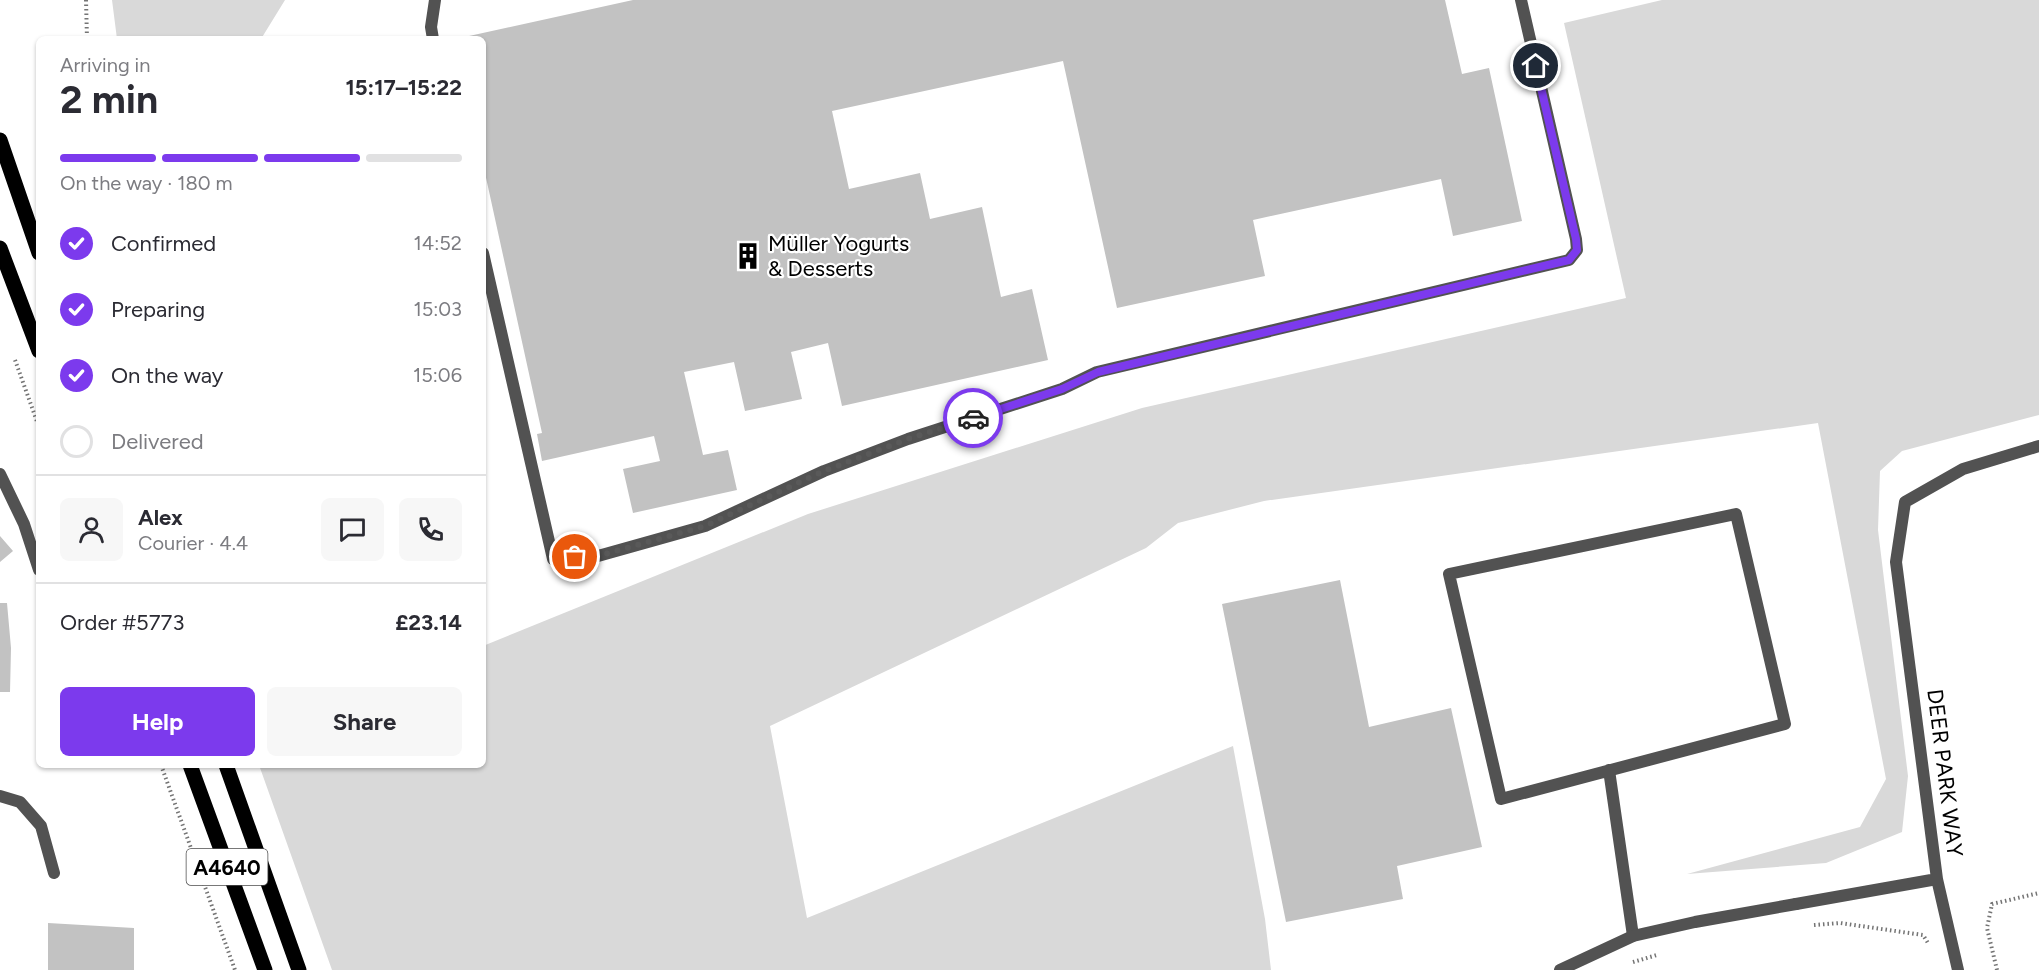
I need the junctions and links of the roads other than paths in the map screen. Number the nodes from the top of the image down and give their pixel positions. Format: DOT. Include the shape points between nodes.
graph roads {
  1 [pos="435,0"];
  2 [pos="1521,0"];
  3 [pos="432,36"];
  4 [pos="0,140"];
  5 [pos="36,244"];
  6 [pos="0,248"];
  7 [pos="486,266"];
  8 [pos="36,343"];
  9 [pos="2039,446"];
  10 [pos="0,474"];
  11 [pos="36,561"];
  12 [pos="191,768"];
  13 [pos="227,768"];
  14 [pos="1609,770"];
  15 [pos="0,796"];
  16 [pos="54,873"];
  17 [pos="1937,879"];
  18 [pos="1633,936"];
  19 [pos="265,970"];
  20 [pos="299,970"];
  21 [pos="1560,970"];
  22 [pos="1958,970"];
  1 -- 3 [label="street"];
  2 -- 7 [label="street" via="1576,239 1577,250 1569,260 1098,372 1062,389 824,471 705,526 598,556 553,559"];
  4 -- 5 [label="main road"];
  6 -- 8 [label="main road"];
  9 -- 17 [label="street, DEER PARK WAY" via="1963,469 1905,502 1896,562"];
  10 -- 11 [label="street" via="24,524"];
  12 -- 19 [label="main road, A4640"];
  13 -- 20 [label="main road, A4640"];
  14 -- 14 [label="street" via="1501,799 1449,574 1736,514 1785,724"];
  14 -- 18 [label="street"];
  15 -- 16 [label="street" via="20,802 41,826"];
  17 -- 18 [label="street, DEER PARK WAY"];
  17 -- 22 [label="street"];
  18 -- 21 [label="street, DEER PARK WAY"];
}
